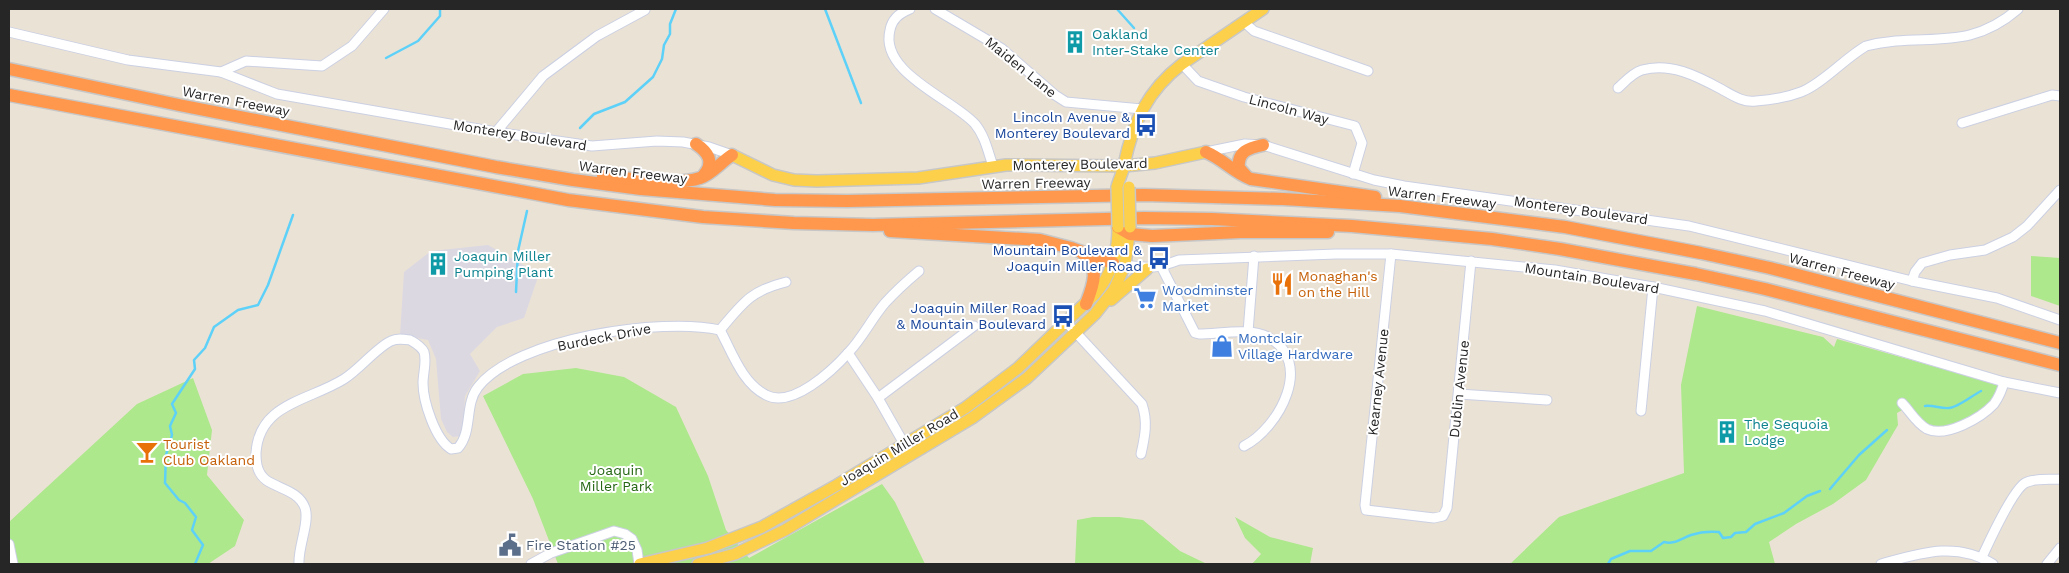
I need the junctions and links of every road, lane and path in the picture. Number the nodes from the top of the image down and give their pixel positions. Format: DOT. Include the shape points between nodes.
graph roads {
  1 [pos="384,9"];
  2 [pos="910,9"];
  3 [pos="937,9"];
  4 [pos="1263,9"];
  5 [pos="2018,9"];
  6 [pos="645,10"];
  7 [pos="1244,22"];
  8 [pos="9,32"];
  9 [pos="1182,64"];
  10 [pos="9,69"];
  11 [pos="221,72"];
  12 [pos="1368,72"];
  13 [pos="1618,88"];
  14 [pos="9,95"];
  15 [pos="2060,96"];
  16 [pos="1142,109"];
  17 [pos="1962,123"];
  18 [pos="496,132"];
  19 [pos="696,144"];
  20 [pos="1263,146"];
  21 [pos="1206,152"];
  22 [pos="732,155"];
  23 [pos="993,166"];
  24 [pos="1124,166"];
  25 [pos="496,167"];
  26 [pos="1353,174"];
  27 [pos="700,178"];
  28 [pos="1251,179"];
  29 [pos="2060,190"];
  30 [pos="1400,206"];
  31 [pos="873,225"];
  32 [pos="1126,229"];
  33 [pos="1424,232"];
  34 [pos="1071,248"];
  35 [pos="1391,254"];
  36 [pos="1254,256"];
  37 [pos="1471,261"];
  38 [pos="1119,264"];
  39 [pos="1161,266"];
  40 [pos="1148,269"];
  41 [pos="918,271"];
  42 [pos="1912,281"];
  43 [pos="786,282"];
  44 [pos="1653,287"];
  45 [pos="1086,304"];
  46 [pos="1095,314"];
  47 [pos="2060,320"];
  48 [pos="1066,322"];
  49 [pos="974,326"];
  50 [pos="720,330"];
  51 [pos="1077,332"];
  52 [pos="1248,332"];
  53 [pos="2060,343"];
  54 [pos="848,353"];
  55 [pos="2060,365"];
  56 [pos="2004,382"];
  57 [pos="2060,393"];
  58 [pos="1459,394"];
  59 [pos="878,398"];
  60 [pos="1547,400"];
  61 [pos="1902,403"];
  62 [pos="1641,411"];
  63 [pos="904,444"];
  64 [pos="1244,446"];
  65 [pos="1141,454"];
  66 [pos="911,456"];
  67 [pos="2060,479"];
  68 [pos="1443,516"];
  69 [pos="9,544"];
  70 [pos="2060,548"];
  71 [pos="1982,557"];
  72 [pos="13,564"];
  73 [pos="299,564"];
  74 [pos="531,564"];
  75 [pos="640,564"];
  76 [pos="698,564"];
  77 [pos="1881,564"];
  78 [pos="1994,564"];
  79 [pos="2047,564"];
  1 -- 11 [label="street" via="352,46 322,66 246,61"];
  2 -- 23 [label="street" via="892,22 889,39 893,54 911,77 975,124 984,137"];
  3 -- 16 [label="street, Maiden Lane" via="1002,48 1066,102"];
  4 -- 7 [label="main road"];
  5 -- 13 [label="street" via="1974,35 1878,42 1866,46 1802,92 1786,96 1755,102 1742,100 1697,76 1663,68 1641,70"];
  6 -- 18 [label="street" via="597,36 544,76"];
  7 -- 9 [label="main road"];
  7 -- 12 [label="street" via="1254,31"];
  8 -- 11 [label="street, Monterey Boulevard" via="128,60"];
  9 -- 16 [label="main road" via="1159,86"];
  9 -- 26 [label="street, Lincoln Way" via="1198,81 1244,97 1355,126 1362,143"];
  10 -- 25 [label="highway, Warren Freeway"];
  11 -- 18 [label="street, Monterey Boulevard" via="277,94"];
  14 -- 31 [label="highway" via="568,200 704,217"];
  15 -- 17 [label="street"];
  16 -- 24 [label="main road" via="1128,144"];
  18 -- 19 [label="street, Monterey Boulevard" via="592,146 657,140"];
  19 -- 22 [label="street, Monterey Boulevard"];
  19 -- 27 [label="highway" via="706,152 710,162 706,174"];
  20 -- 21 [label="street, Monterey Boulevard" via="1245,144"];
  20 -- 26 [label="street, Monterey Boulevard"];
  20 -- 28 [label="highway" via="1246,150 1239,158 1241,172"];
  21 -- 24 [label="main road, Monterey Boulevard"];
  21 -- 28 [label="highway"];
  22 -- 23 [label="main road, Monterey Boulevard" via="773,175 805,181 905,179"];
  22 -- 27 [label="highway"];
  23 -- 24 [label="main road, Monterey Boulevard"];
  24 -- 32 [label="main road, bridge" via="1130,187"];
  24 -- 32 [label="main road, bridge" via="1117,187"];
  25 -- 27 [label="highway" via="657,180"];
  25 -- 30 [label="highway, Warren Freeway" via="640,189 775,200 1212,196"];
  26 -- 42 [label="street, Monterey Boulevard" via="1404,186 1682,224"];
  28 -- 30 [label="highway" via="1379,197"];
  29 -- 42 [label="street" via="2013,237 1984,250 1922,263"];
  30 -- 53 [label="highway, Warren Freeway" via="1564,227 1701,253"];
  31 -- 33 [label="highway" via="1144,218"];
  31 -- 34 [label="highway" via="892,232 1027,239"];
  32 -- 33 [label="highway" via="1152,236"];
  32 -- 38 [label="main road" via="1117,249"];
  33 -- 55 [label="highway" via="1560,249 1696,274"];
  34 -- 38 [label="highway"];
  34 -- 45 [label="highway" via="1086,256 1093,266 1094,277"];
  35 -- 36 [label="street, Mountain Boulevard"];
  35 -- 37 [label="street, Mountain Boulevard"];
  35 -- 68 [label="street, Kearney Avenue" via="1365,505 1366,510 1434,518"];
  36 -- 39 [label="street, Mountain Boulevard" via="1180,260"];
  36 -- 52 [label="street"];
  37 -- 44 [label="street, Mountain Boulevard" via="1555,270"];
  37 -- 58 [label="street, Dublin Avenue"];
  38 -- 40 [label="street, Mountain Boulevard"];
  38 -- 45 [label="main road, Joaquin Miller Road"];
  38 -- 46 [label="main road, Joaquin Miller Road" via="1114,290"];
  39 -- 40 [label="street, Mountain Boulevard"];
  39 -- 52 [label="street" via="1194,333"];
  40 -- 46 [label="main road"];
  41 -- 54 [label="street" via="885,303"];
  42 -- 47 [label="street, Monterey Boulevard" via="1997,298"];
  43 -- 50 [label="street" via="766,287 746,300"];
  44 -- 56 [label="street, Mountain Boulevard" via="1765,311"];
  44 -- 62 [label="street"];
  45 -- 48 [label="main road, Joaquin Miller Road"];
  46 -- 51 [label="main road, Joaquin Miller Road"];
  48 -- 51 [label="street"];
  48 -- 63 [label="main road, Joaquin Miller Road" via="1010,374 965,408"];
  49 -- 59 [label="street"];
  50 -- 54 [label="street" via="740,368 754,386 767,396 781,399 792,396 822,377"];
  50 -- 73 [label="street, Burdeck Drive" via="655,327 570,341 523,356 503,366 476,389 466,435 458,448 452,449 440,438 423,396 423,351 410,340 392,340 357,371 335,385 284,407 262,426 257,440 258,469 267,480 294,494 305,507 306,523 298,552"];
  51 -- 65 [label="street" via="1142,404 1146,428"];
  51 -- 66 [label="main road, Joaquin Miller Road" via="1022,381 972,418"];
  52 -- 64 [label="street" via="1267,336 1282,347 1290,361 1292,374 1279,411 1254,441"];
  54 -- 59 [label="street"];
  56 -- 57 [label="street, Mountain Boulevard"];
  56 -- 61 [label="street" via="1994,404 1956,428 1927,429"];
  58 -- 60 [label="street"];
  58 -- 68 [label="street, Dublin Avenue"];
  59 -- 63 [label="street"];
  63 -- 66 [label="street"];
  63 -- 75 [label="main road, Joaquin Miller Road" via="762,527 708,548"];
  66 -- 76 [label="main road, Joaquin Miller Road" via="785,530 735,554"];
  67 -- 71 [label="street" via="2025,483 1998,523"];
  69 -- 72 [label="street"];
  70 -- 79 [label="street"];
  71 -- 77 [label="street" via="1961,551 1941,551"];
  71 -- 78 [label="street"];
  74 -- 75 [label="street" via="551,553 614,531 632,539"];
}
